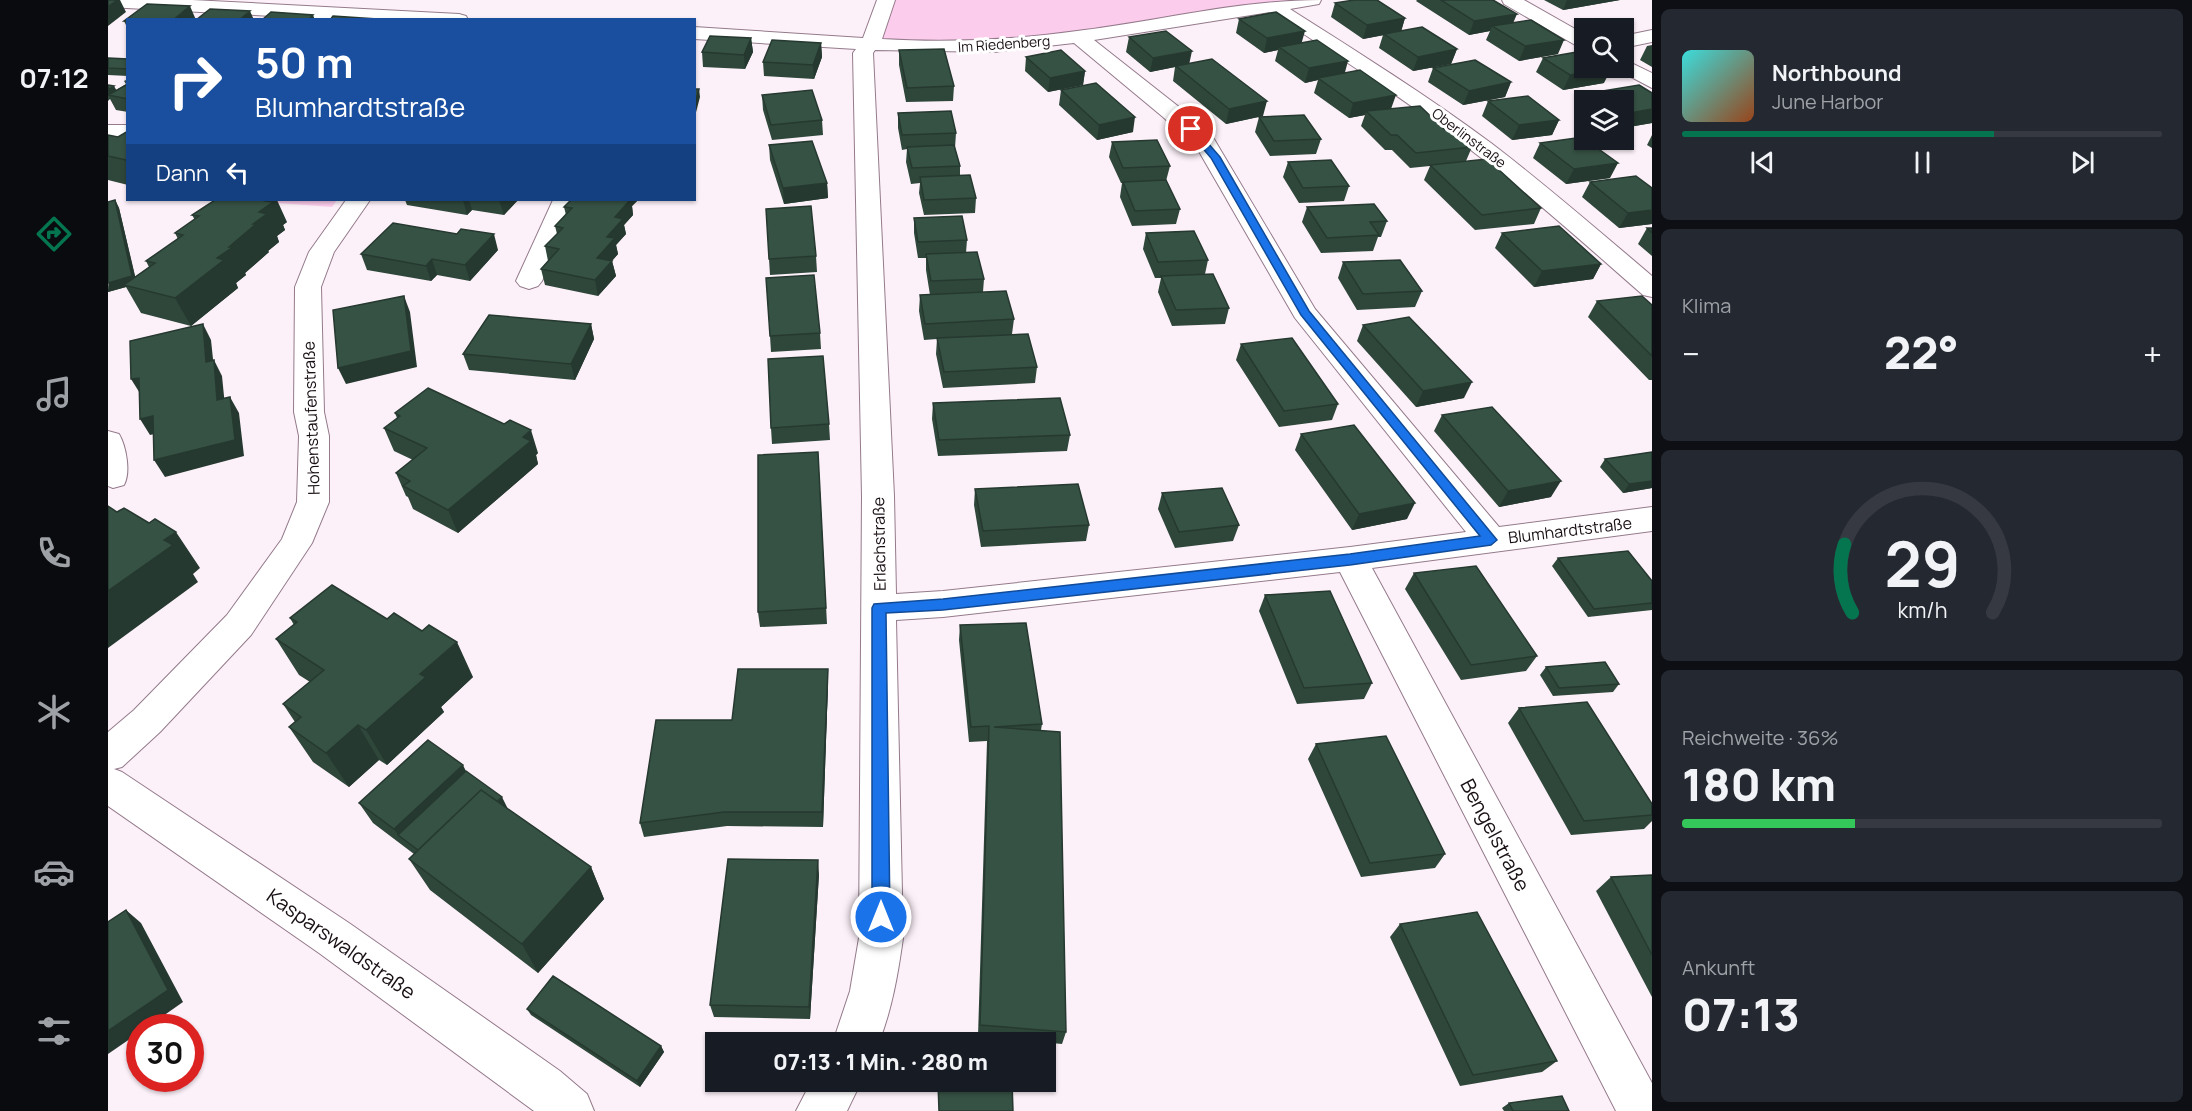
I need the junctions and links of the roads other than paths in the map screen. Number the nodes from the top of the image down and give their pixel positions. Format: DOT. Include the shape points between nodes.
graph roads {
  1 [pos="886,0"];
  2 [pos="1312,0"];
  3 [pos="1510,0"];
  4 [pos="108,1"];
  5 [pos="1273,6"];
  6 [pos="422,18"];
  7 [pos="696,33"];
  8 [pos="1574,36"];
  9 [pos="1652,36"];
  10 [pos="1078,37"];
  11 [pos="1634,40"];
  12 [pos="870,44"];
  13 [pos="1634,71"];
  14 [pos="1652,82"];
  15 [pos="108,132"];
  16 [pos="126,132"];
  17 [pos="357,201"];
  18 [pos="565,201"];
  19 [pos="529,281"];
  20 [pos="1652,289"];
  21 [pos="108,441"];
  22 [pos="113,477"];
  23 [pos="1652,519"];
  24 [pos="1491,540"];
  25 [pos="1350,560"];
  26 [pos="879,608"];
  27 [pos="108,755"];
  28 [pos="108,784"];
  29 [pos="860,1032"];
  30 [pos="832,1092"];
  31 [pos="570,1111"];
  32 [pos="820,1111"];
  33 [pos="1641,1111"];
  1 -- 12 [label="street, Erlachstraße"];
  2 -- 5 [label="street, Im Riedenberg"];
  3 -- 8 [label="street"];
  4 -- 6 [label="street"];
  5 -- 10 [label="street, Im Riedenberg"];
  5 -- 20 [label="street, Oberlinstraße" via="1459,130 1537,190"];
  7 -- 12 [label="street, Im Riedenberg"];
  9 -- 11 [label="street"];
  10 -- 12 [label="street, Im Riedenberg" via="951,48"];
  10 -- 24 [label="street" via="1206,144 1304,312"];
  12 -- 26 [label="street, Erlachstraße" via="863,53 863,84 874,327"];
  13 -- 14 [label="street"];
  15 -- 16 [label="street"];
  17 -- 27 [label="street, Hohenstaufenstraße" via="310,276 309,412 314,436 314,502 296,543 239,625 147,721"];
  18 -- 19 [label="street"];
  21 -- 22 [label="street"];
  23 -- 24 [label="street, Blumhardtstraße"];
  24 -- 25 [label="street, Blumhardtstraße"];
  25 -- 26 [label="street, Blumhardtstraße"];
  25 -- 33 [label="street, Bengelstraße"];
  26 -- 29 [label="street, Erlachstraße" via="881,938 875,983"];
  28 -- 31 [label="street, Kasparswaldstraße" via="334,938"];
  30 -- 32 [label="street"];
}
